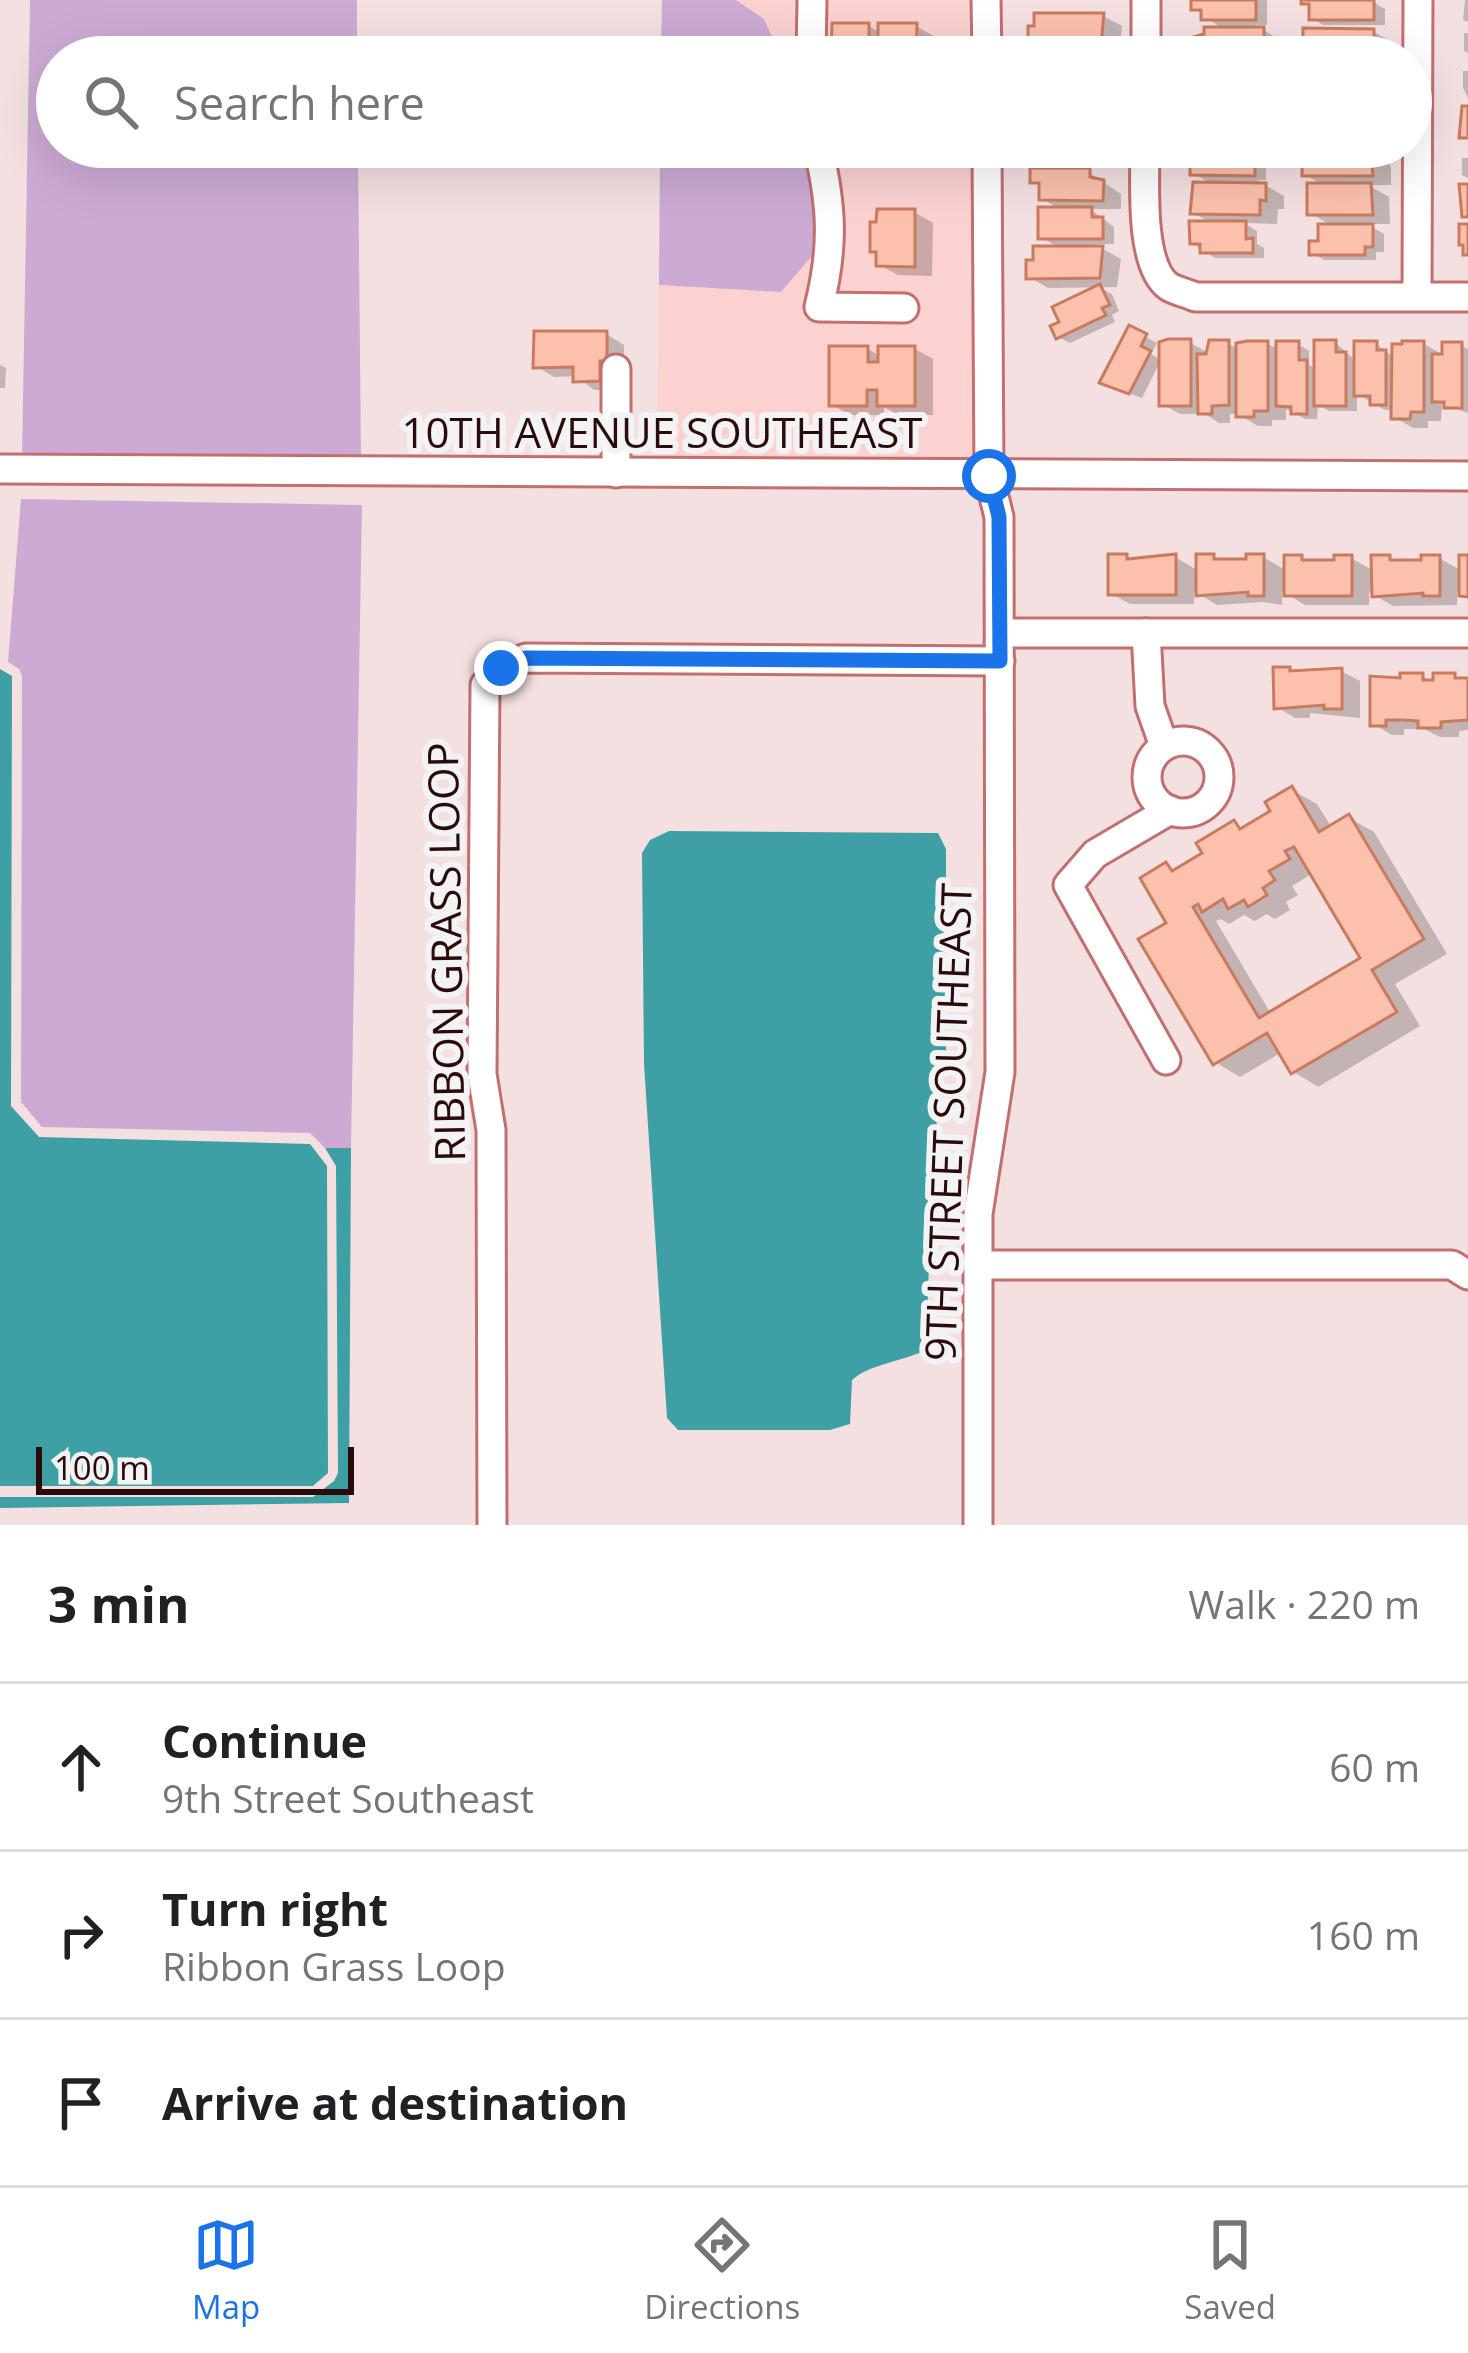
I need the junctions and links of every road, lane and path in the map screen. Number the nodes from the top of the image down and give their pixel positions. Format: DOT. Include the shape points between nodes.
graph roads {
  1 [pos="812,0"];
  2 [pos="986,0"];
  3 [pos="1146,0"];
  4 [pos="1418,0"];
  5 [pos="811,36"];
  6 [pos="986,36"];
  7 [pos="1146,36"];
  8 [pos="1418,36"];
  9 [pos="823,168"];
  10 [pos="987,168"];
  11 [pos="1146,168"];
  12 [pos="1417,168"];
  13 [pos="1417,296"];
  14 [pos="1468,297"];
  15 [pos="904,308"];
  16 [pos="616,369"];
  17 [pos="0,469"];
  18 [pos="616,473"];
  19 [pos="989,476"];
  20 [pos="1468,476"];
  21 [pos="1146,633"];
  22 [pos="1468,633"];
  23 [pos="1000,647"];
  24 [pos="1164,746"];
  25 [pos="1170,810"];
  26 [pos="1166,1060"];
  27 [pos="978,1264"];
  28 [pos="1468,1275"];
  29 [pos="492,1525"];
  30 [pos="978,1525"];
  1 -- 5 [label="street"];
  2 -- 6 [label="street"];
  3 -- 7 [label="street"];
  4 -- 8 [label="street"];
  9 -- 15 [label="street" via="830,260 819,307"];
  10 -- 19 [label="street, 9TH STREET SOUTHEAST"];
  11 -- 13 [label="street" via="1148,235 1167,285 1195,297"];
  12 -- 13 [label="street"];
  13 -- 14 [label="street"];
  16 -- 18 [label="street"];
  17 -- 18 [label="street, 10TH AVENUE SOUTHEAST"];
  18 -- 19 [label="street, 10TH AVENUE SOUTHEAST"];
  19 -- 20 [label="street, 10TH AVENUE SOUTHEAST"];
  19 -- 23 [label="street, 9TH STREET SOUTHEAST" via="999,517"];
  21 -- 22 [label="street"];
  21 -- 23 [label="street"];
  21 -- 24 [label="street" via="1150,706"];
  23 -- 27 [label="street, 9TH STREET SOUTHEAST" via="1000,1072"];
  23 -- 29 [label="street, RIBBON GRASS LOOP" via="526,658 485,686 482,1075 491,1130"];
  24 -- 25 [label="street" via="1147,775 1153,796"];
  24 -- 25 [label="street" via="1199,745 1219,773 1204,805"];
  25 -- 26 [label="street" via="1095,854 1067,885"];
  27 -- 28 [label="street" via="1452,1264"];
  27 -- 30 [label="street, 9TH STREET SOUTHEAST"];
}
